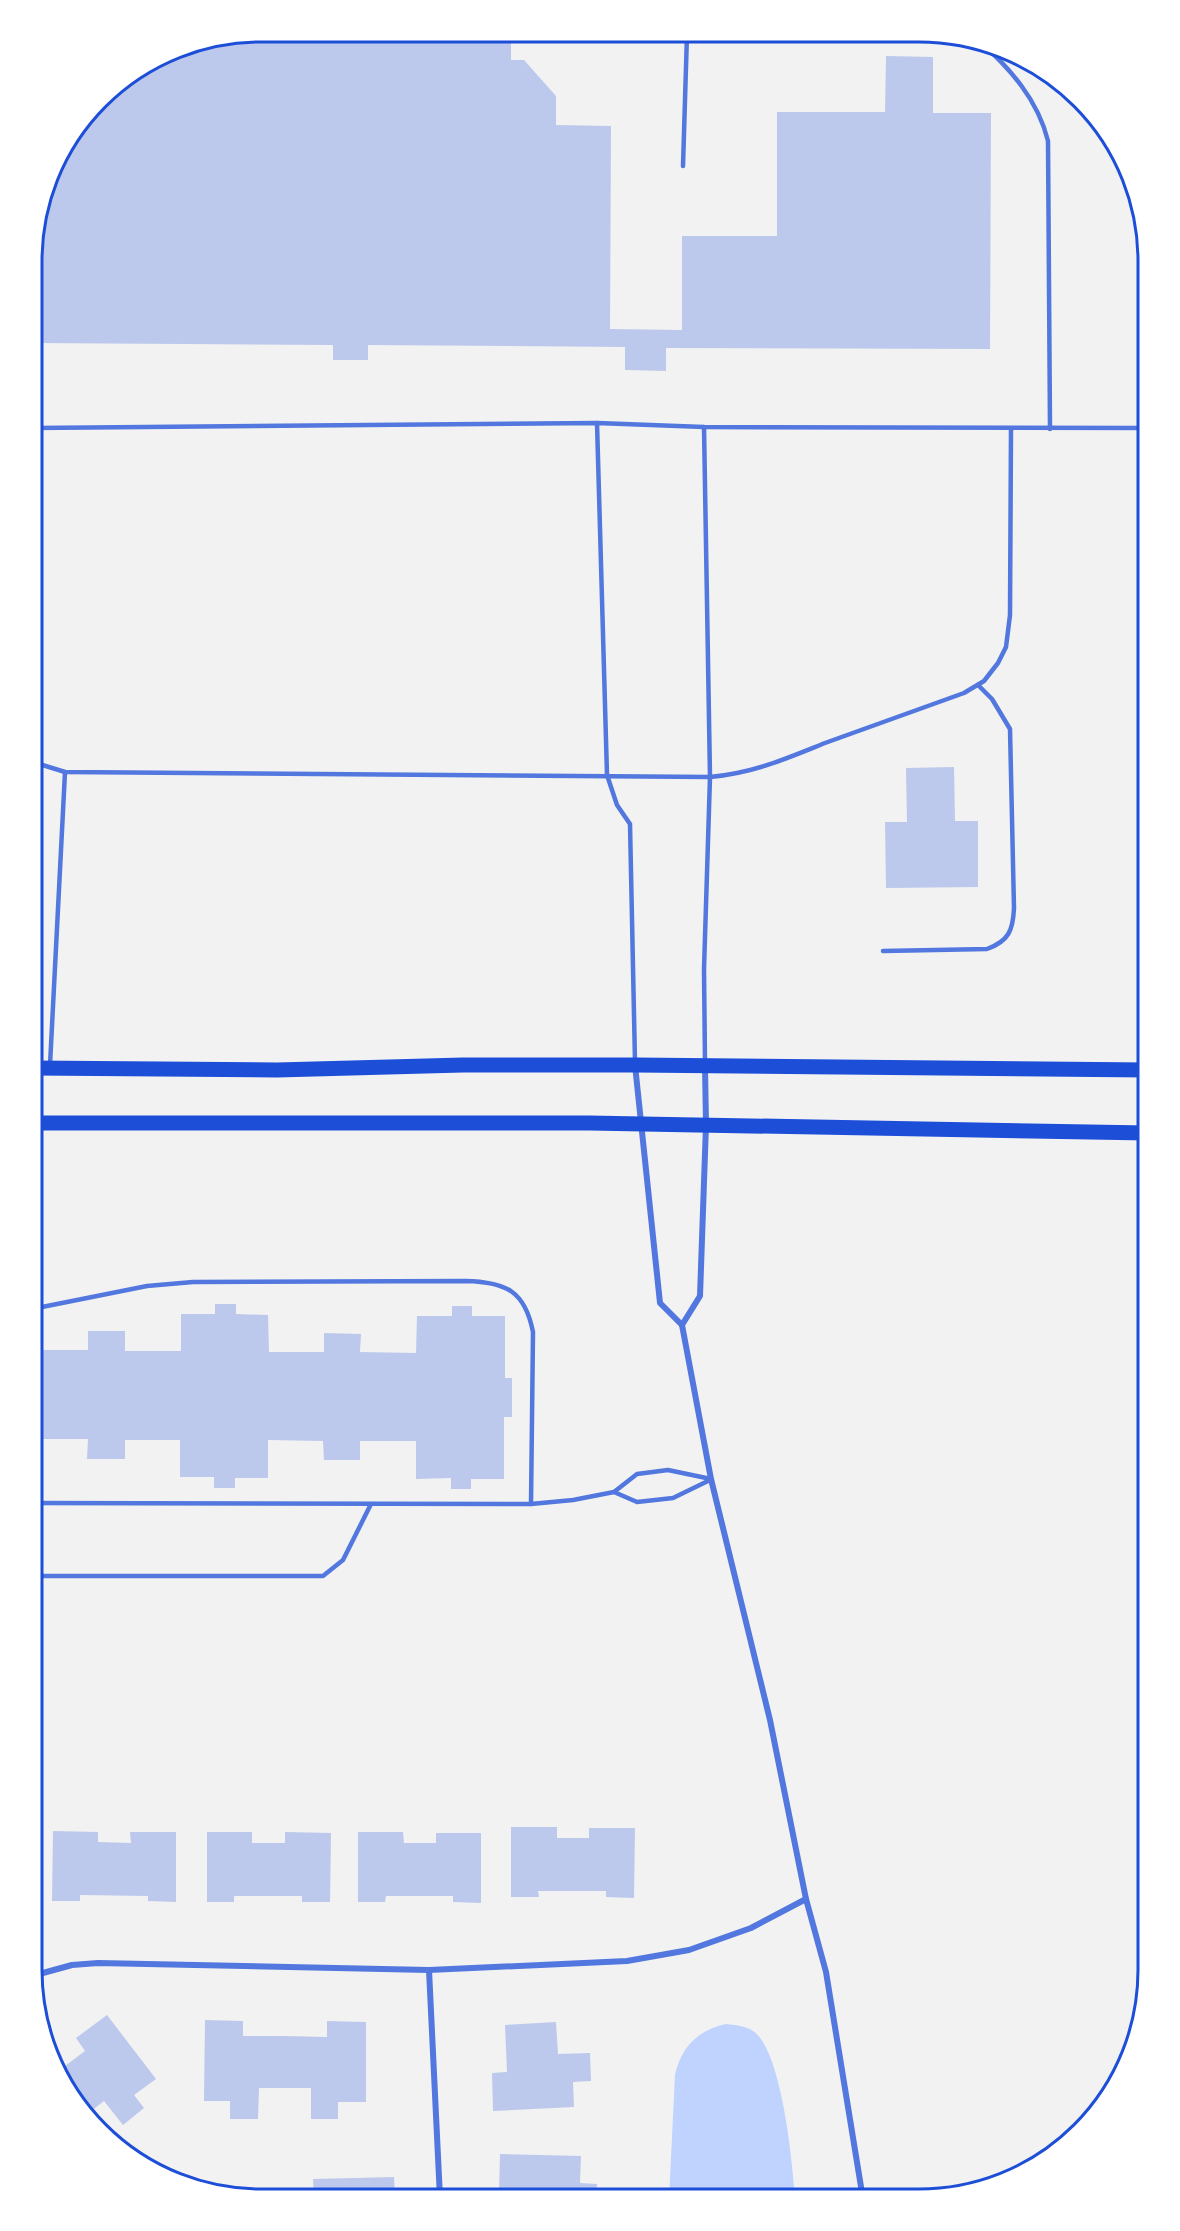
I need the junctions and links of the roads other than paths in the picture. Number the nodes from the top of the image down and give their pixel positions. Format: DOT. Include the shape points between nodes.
graph roads {
  1 [pos="687,42"];
  2 [pos="992,55"];
  3 [pos="683,166"];
  4 [pos="597,423"];
  5 [pos="704,427"];
  6 [pos="1138,428"];
  7 [pos="42,429"];
  8 [pos="1011,429"];
  9 [pos="1050,429"];
  10 [pos="978,685"];
  11 [pos="42,765"];
  12 [pos="65,772"];
  13 [pos="607,775"];
  14 [pos="710,777"];
  15 [pos="883,951"];
  16 [pos="635,1065"];
  17 [pos="705,1065"];
  18 [pos="42,1068"];
  19 [pos="50,1068"];
  20 [pos="1138,1070"];
  21 [pos="42,1123"];
  22 [pos="641,1125"];
  23 [pos="706,1125"];
  24 [pos="1138,1133"];
  25 [pos="42,1307"];
  26 [pos="682,1325"];
  27 [pos="711,1479"];
  28 [pos="614,1492"];
  29 [pos="42,1503"];
  30 [pos="371,1504"];
  31 [pos="531,1504"];
  32 [pos="42,1576"];
  33 [pos="806,1899"];
  34 [pos="429,1970"];
  35 [pos="42,1973"];
  36 [pos="440,2189"];
  37 [pos="861,2189"];
  1 -- 3 [label="lane"];
  2 -- 9 [label="lane" via="1024,89 1044,124 1048,141"];
  4 -- 5 [label="lane"];
  4 -- 7 [label="lane"];
  4 -- 13 [label="lane"];
  5 -- 8 [label="lane"];
  5 -- 14 [label="lane"];
  6 -- 9 [label="lane"];
  8 -- 9 [label="lane"];
  8 -- 10 [label="lane" via="1010,615 1006,647 998,663"];
  10 -- 14 [label="lane" via="770,766"];
  10 -- 15 [label="lane" via="992,699 1010,729 1014,908 1011,931 999,945 987,949"];
  11 -- 12 [label="lane"];
  12 -- 13 [label="lane"];
  12 -- 19 [label="lane"];
  13 -- 14 [label="lane"];
  13 -- 16 [label="lane" via="617,805 630,824"];
  14 -- 17 [label="lane"];
  16 -- 17 [label="main road"];
  16 -- 19 [label="main road" via="278,1070"];
  16 -- 22 [label="street"];
  17 -- 20 [label="main road"];
  17 -- 23 [label="street"];
  18 -- 19 [label="main road"];
  21 -- 22 [label="main road"];
  22 -- 23 [label="main road"];
  22 -- 26 [label="street" via="660,1303"];
  23 -- 24 [label="main road"];
  23 -- 26 [label="street" via="700,1296"];
  25 -- 31 [label="lane" via="147,1286 193,1282 497,1284 516,1294 526,1305 533,1332"];
  26 -- 27 [label="street"];
  27 -- 28 [label="lane" via="673,1498 637,1502"];
  27 -- 28 [label="lane" via="668,1470 648,1472 637,1474"];
  27 -- 33 [label="street" via="770,1719"];
  28 -- 31 [label="lane"];
  29 -- 30 [label="lane"];
  30 -- 31 [label="lane"];
  30 -- 32 [label="lane" via="343,1560 323,1576"];
  33 -- 34 [label="street" via="751,1928 689,1950 627,1961"];
  33 -- 37 [label="street" via="826,1972"];
  34 -- 35 [label="street" via="146,1963 72,1965"];
  34 -- 36 [label="street"];
}
